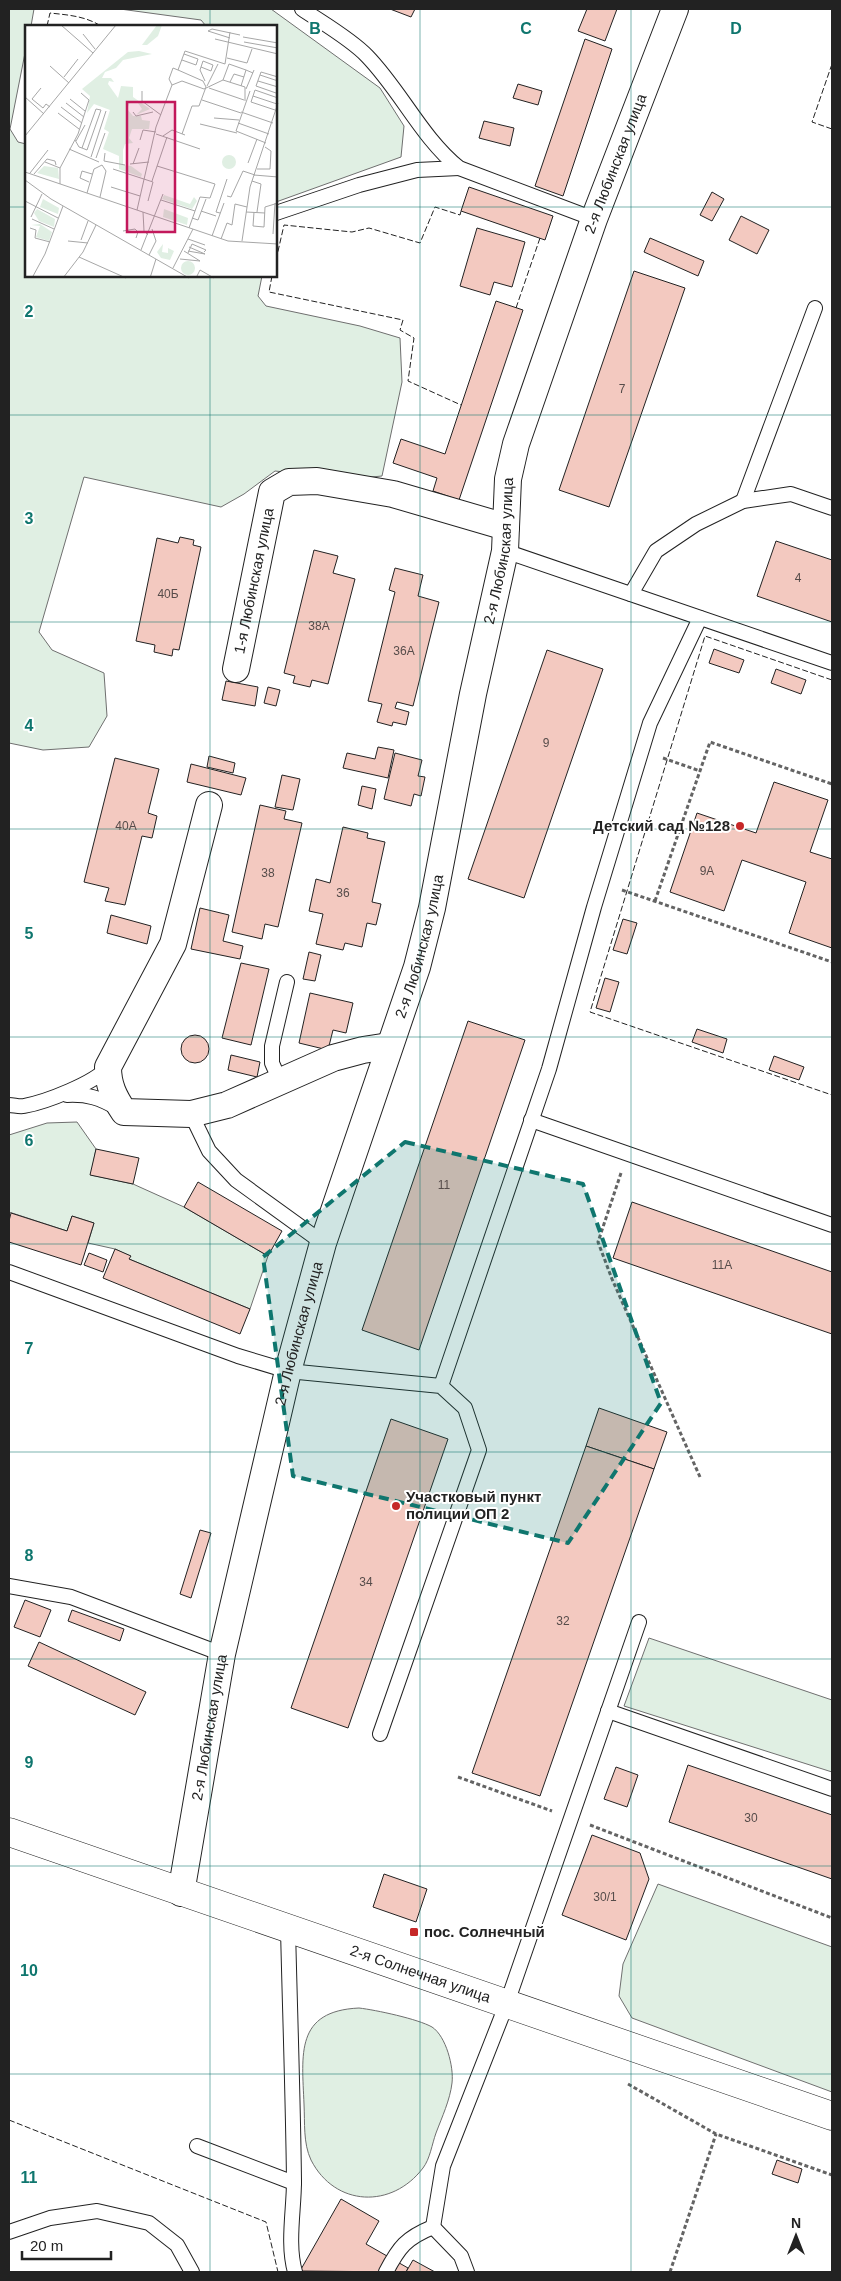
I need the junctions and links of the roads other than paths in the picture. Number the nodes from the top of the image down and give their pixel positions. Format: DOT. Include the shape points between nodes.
graph roads {
  1 [pos="302,9"];
  2 [pos="675,9"];
  3 [pos="459,168"];
  4 [pos="278,212"];
  5 [pos="594,220"];
  6 [pos="814,308"];
  7 [pos="743,501"];
  8 [pos="832,508"];
  9 [pos="506,539"];
  10 [pos="631,594"];
  11 [pos="700,618"];
  12 [pos="832,663"];
  13 [pos="236,669"];
  14 [pos="208,805"];
  15 [pos="288,982"];
  16 [pos="389,1046"];
  17 [pos="108,1067"];
  18 [pos="280,1081"];
  19 [pos="57,1095"];
  20 [pos="9,1105"];
  21 [pos="124,1112"];
  22 [pos="191,1114"];
  23 [pos="531,1120"];
  24 [pos="832,1225"];
  25 [pos="323,1243"];
  26 [pos="9,1272"];
  27 [pos="288,1371"];
  28 [pos="440,1386"];
  29 [pos="9,1586"];
  30 [pos="639,1622"];
  31 [pos="222,1654"];
  32 [pos="608,1711"];
  33 [pos="380,1734"];
  34 [pos="832,1789"];
  35 [pos="9,1832"];
  36 [pos="181,1893"];
  37 [pos="288,1929"];
  38 [pos="507,2003"];
  39 [pos="832,2116"];
  40 [pos="197,2146"];
  41 [pos="294,2183"];
  42 [pos="433,2227"];
  43 [pos="9,2232"];
  44 [pos="192,2272"];
  45 [pos="295,2272"];
  46 [pos="386,2272"];
  47 [pos="467,2272"];
  1 -- 3 [label="lane" via="366,54 430,140"];
  2 -- 5 [label="street, 2-я Любинская улица"];
  3 -- 4 [label="lane" via="417,170 359,185"];
  3 -- 5 [label="lane"];
  5 -- 9 [label="street, 2-я Любинская улица" via="516,444 508,479"];
  6 -- 7 [label="lane"];
  7 -- 8 [label="lane" via="791,494"];
  7 -- 10 [label="lane" via="696,524 656,551"];
  9 -- 10 [label="lane"];
  9 -- 13 [label="street, 1-я Любинская улица" via="393,494 317,481 290,482 272,492"];
  9 -- 16 [label="street, 2-я Любинская улица" via="432,908 417,967"];
  10 -- 11 [label="lane"];
  11 -- 12 [label="lane"];
  11 -- 23 [label="lane" via="650,723 549,1069"];
  14 -- 17 [label="street" via="173,944"];
  15 -- 18 [label="lane" via="272,1046 272,1063"];
  16 -- 18 [label="street" via="333,1058"];
  16 -- 25 [label="street, 2-я Любинская улица"];
  17 -- 19 [label="lane" via="104,1073"];
  17 -- 21 [label="street" via="108,1082"];
  18 -- 22 [label="street" via="227,1105"];
  19 -- 20 [label="lane" via="23,1107"];
  19 -- 21 [label="lane" via="83,1094 100,1098"];
  21 -- 22 [label="street"];
  22 -- 25 [label="lane" via="209,1151 236,1180"];
  23 -- 24 [label="lane"];
  23 -- 28 [label="lane"];
  25 -- 27 [label="street, 2-я Любинская улица"];
  26 -- 27 [label="lane" via="238,1356"];
  27 -- 28 [label="lane"];
  27 -- 31 [label="street, 2-я Любинская улица"];
  28 -- 33 [label="lane" via="465,1408 479,1450"];
  29 -- 31 [label="lane" via="71,1597"];
  30 -- 32 [label="lane"];
  31 -- 36 [label="street, 2-я Любинская улица"];
  32 -- 34 [label="lane"];
  32 -- 38 [label="lane"];
  35 -- 36 [label="main road, 2-я Солнечная улица"];
  36 -- 37 [label="main road, 2-я Солнечная улица"];
  37 -- 38 [label="main road, 2-я Солнечная улица"];
  37 -- 41 [label="lane"];
  38 -- 39 [label="main road, 2-я Солнечная улица"];
  38 -- 42 [label="lane" via="442,2166"];
  40 -- 41 [label="lane"];
  41 -- 45 [label="lane" via="292,2242"];
  42 -- 46 [label="lane" via="414,2234 396,2252"];
  42 -- 47 [label="lane" via="461,2256"];
  43 -- 44 [label="lane" via="50,2218 97,2211 149,2222 177,2245"];
}
